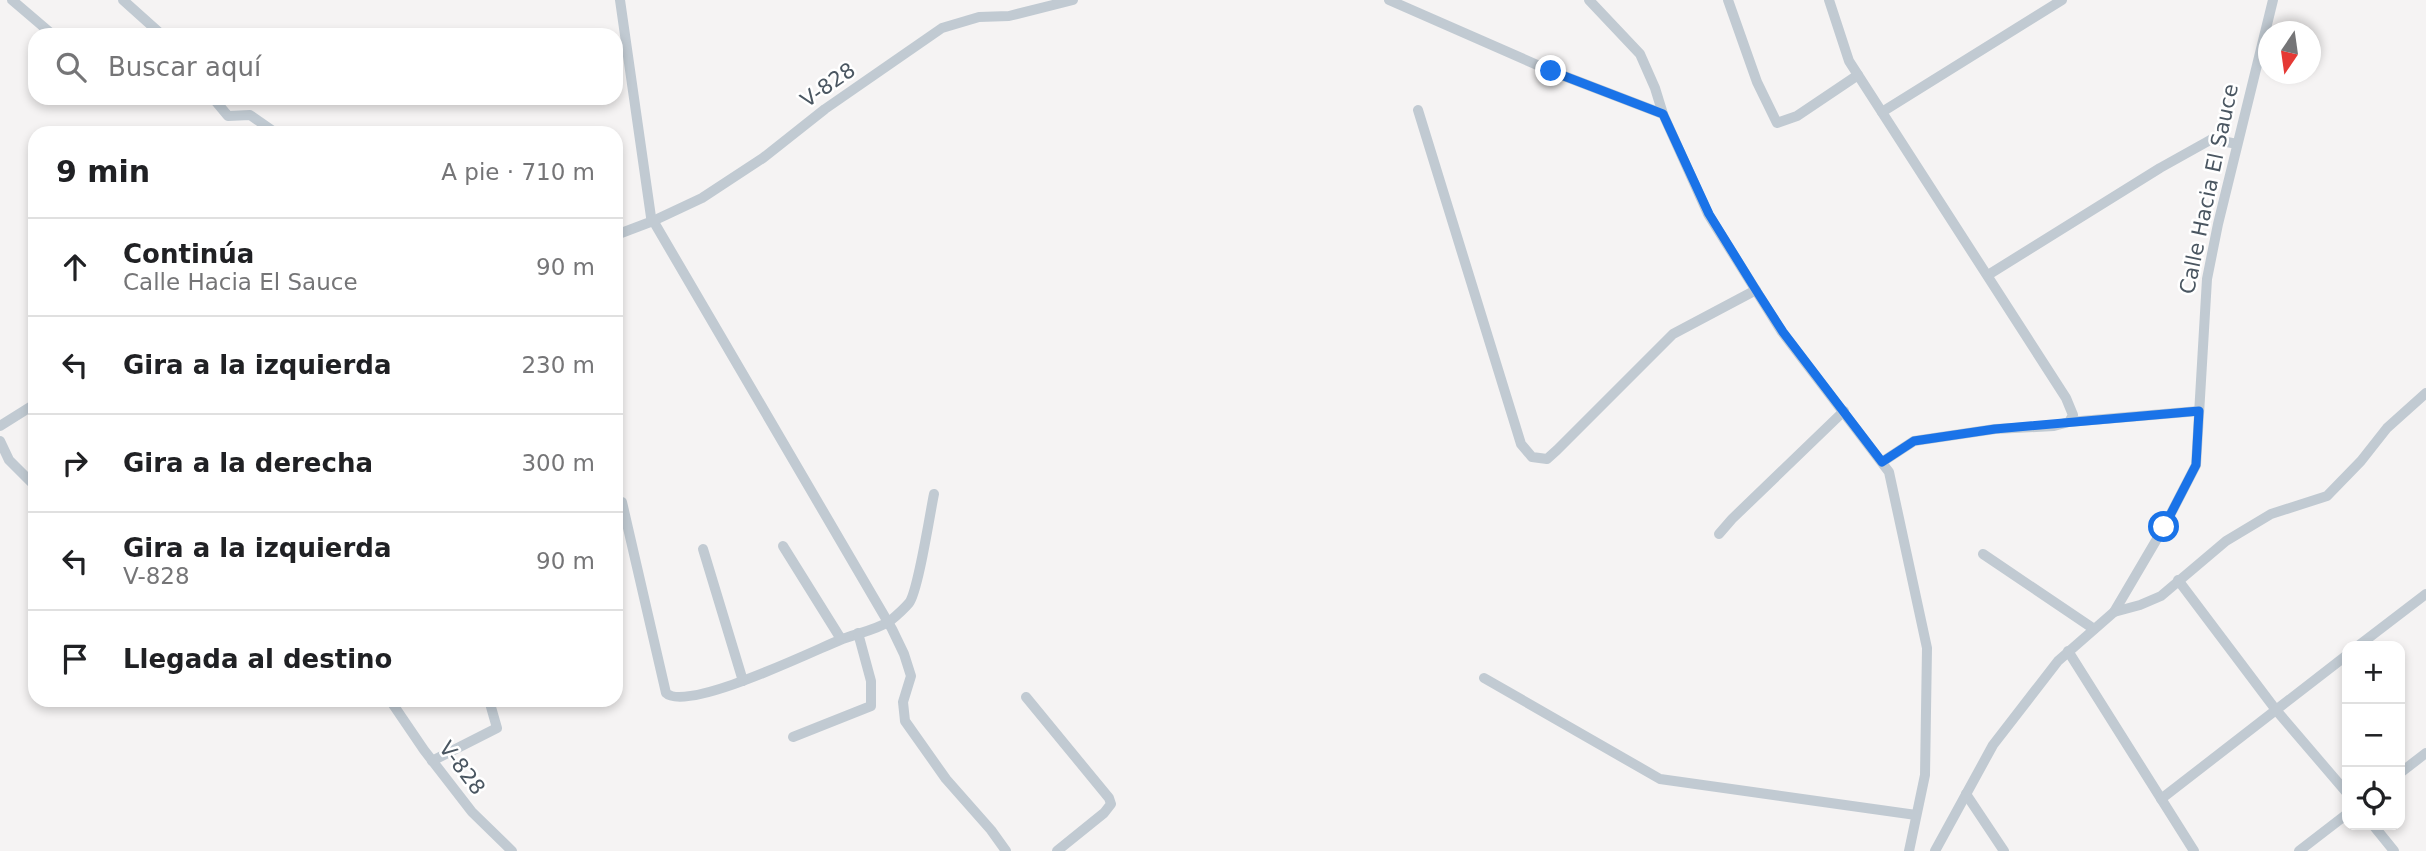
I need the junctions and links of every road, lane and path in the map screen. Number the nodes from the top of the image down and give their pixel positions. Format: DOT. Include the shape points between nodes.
graph roads {
  1 [pos="12,0"];
  2 [pos="123,0"];
  3 [pos="620,0"];
  4 [pos="1073,0"];
  5 [pos="1389,0"];
  6 [pos="1589,0"];
  7 [pos="1728,0"];
  8 [pos="1829,0"];
  9 [pos="2062,0"];
  10 [pos="2273,0"];
  11 [pos="45,28"];
  12 [pos="154,28"];
  13 [pos="1858,75"];
  14 [pos="219,105"];
  15 [pos="1418,110"];
  16 [pos="1882,112"];
  17 [pos="1663,114"];
  18 [pos="266,126"];
  19 [pos="2237,144"];
  20 [pos="653,221"];
  21 [pos="623,232"];
  22 [pos="1988,275"];
  23 [pos="1756,290"];
  24 [pos="2426,393"];
  25 [pos="28,408"];
  26 [pos="1844,411"];
  27 [pos="2199,411"];
  28 [pos="2069,422"];
  29 [pos="0,426"];
  30 [pos="0,441"];
  31 [pos="1882,462"];
  32 [pos="28,479"];
  33 [pos="934,494"];
  34 [pos="623,506"];
  35 [pos="1719,534"];
  36 [pos="783,545"];
  37 [pos="702,549"];
  38 [pos="1983,554"];
  39 [pos="2178,580"];
  40 [pos="2426,594"];
  41 [pos="2114,612"];
  42 [pos="888,622"];
  43 [pos="2094,629"];
  44 [pos="858,633"];
  45 [pos="841,639"];
  46 [pos="2365,641"];
  47 [pos="2068,651"];
  48 [pos="2342,659"];
  49 [pos="1484,678"];
  50 [pos="743,681"];
  51 [pos="1026,697"];
  52 [pos="395,707"];
  53 [pos="491,707"];
  54 [pos="2276,710"];
  55 [pos="793,737"];
  56 [pos="2426,753"];
  57 [pos="432,761"];
  58 [pos="2405,769"];
  59 [pos="2342,787"];
  60 [pos="1966,794"];
  61 [pos="2161,799"];
  62 [pos="1916,815"];
  63 [pos="2342,818"];
  64 [pos="2377,830"];
  65 [pos="512,851"];
  66 [pos="1006,851"];
  67 [pos="1057,851"];
  68 [pos="1909,851"];
  69 [pos="1935,851"];
  70 [pos="2004,851"];
  71 [pos="2194,851"];
  72 [pos="2299,851"];
  73 [pos="2394,851"];
  1 -- 11 [label="street"];
  2 -- 12 [label="street"];
  3 -- 20 [label="street"];
  4 -- 20 [label="street, V-828" via="942,28 763,158 702,198"];
  5 -- 17 [label="street"];
  6 -- 17 [label="street" via="1640,54"];
  7 -- 13 [label="street" via="1777,123 1797,116"];
  8 -- 13 [label="street"];
  9 -- 16 [label="street"];
  10 -- 19 [label="street, Calle Hacia El Sauce"];
  13 -- 16 [label="street"];
  14 -- 18 [label="street" via="228,116 250,115"];
  15 -- 23 [label="street" via="1521,444 1532,457 1547,459 1673,334"];
  16 -- 22 [label="street"];
  17 -- 23 [label="street" via="1709,214"];
  19 -- 22 [label="street" via="2212,139"];
  19 -- 27 [label="street, Calle Hacia El Sauce" via="2207,279"];
  20 -- 21 [label="street, V-828"];
  20 -- 42 [label="street"];
  22 -- 28 [label="street" via="2066,398 2073,415"];
  23 -- 26 [label="street"];
  24 -- 39 [label="street" via="2387,428 2327,496 2271,514 2226,541"];
  25 -- 29 [label="street"];
  26 -- 31 [label="street"];
  26 -- 35 [label="street"];
  27 -- 28 [label="street"];
  27 -- 41 [label="street, Calle Hacia El Sauce" via="2196,465"];
  28 -- 31 [label="street" via="1914,441"];
  30 -- 32 [label="street" via="9,460"];
  31 -- 62 [label="street" via="1889,472 1927,648 1924,775"];
  33 -- 42 [label="street" via="911,601"];
  34 -- 50 [label="street" via="666,693 677,698"];
  36 -- 45 [label="street"];
  37 -- 50 [label="street"];
  38 -- 43 [label="street"];
  39 -- 41 [label="street" via="2161,596"];
  39 -- 54 [label="street"];
  40 -- 46 [label="street"];
  41 -- 43 [label="street, Calle Hacia El Sauce"];
  42 -- 44 [label="street"];
  42 -- 66 [label="street" via="911,676 903,702 905,722"];
  43 -- 47 [label="street, Calle Hacia El Sauce"];
  44 -- 45 [label="street"];
  44 -- 55 [label="street" via="871,681 871,706"];
  45 -- 50 [label="street"];
  47 -- 60 [label="street, Calle Hacia El Sauce" via="1993,745"];
  47 -- 61 [label="street"];
  48 -- 54 [label="street"];
  49 -- 62 [label="street" via="1660,779"];
  51 -- 67 [label="street" via="1111,804"];
  52 -- 57 [label="street, V-828"];
  53 -- 57 [label="street" via="496,728"];
  54 -- 59 [label="street"];
  54 -- 61 [label="street"];
  56 -- 58 [label="street"];
  57 -- 65 [label="street, V-828" via="472,813"];
  60 -- 69 [label="street, Calle Hacia El Sauce"];
  60 -- 70 [label="street"];
  61 -- 71 [label="street"];
  62 -- 68 [label="street"];
  63 -- 72 [label="street"];
  64 -- 73 [label="street"];
}
